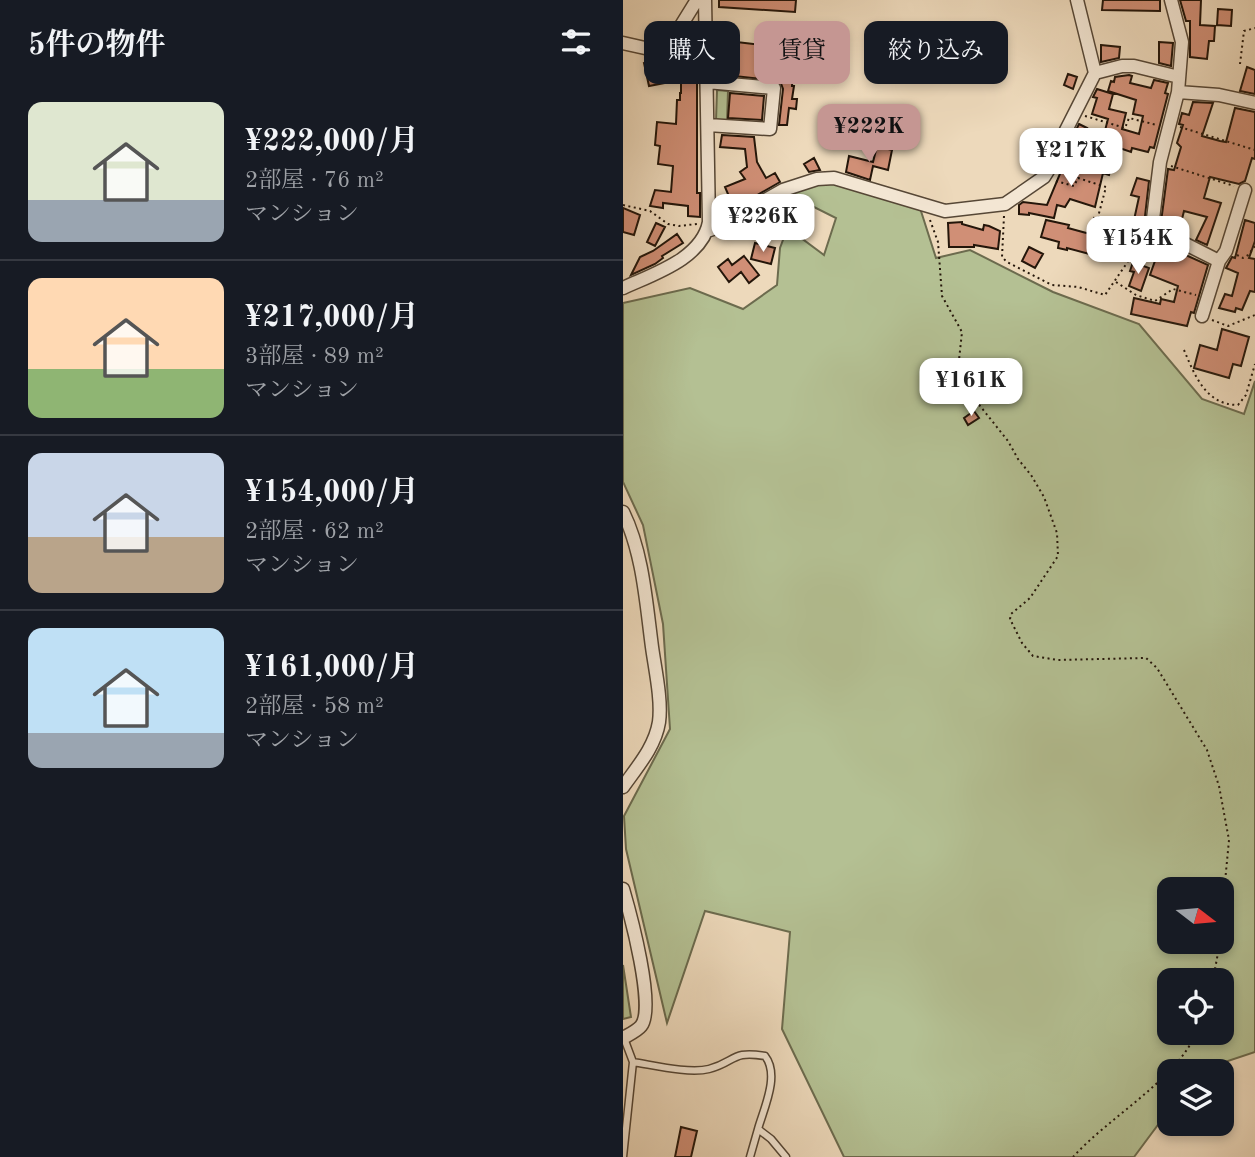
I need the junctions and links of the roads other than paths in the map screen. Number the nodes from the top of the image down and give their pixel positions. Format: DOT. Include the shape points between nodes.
graph roads {
  1 [pos="699,0"];
  2 [pos="705,0"];
  3 [pos="1077,0"];
  4 [pos="1171,0"];
  5 [pos="706,21"];
  6 [pos="623,43"];
  7 [pos="1095,73"];
  8 [pos="1179,77"];
  9 [pos="707,84"];
  10 [pos="729,84"];
  11 [pos="1178,92"];
  12 [pos="1255,103"];
  13 [pos="708,125"];
  14 [pos="1245,190"];
  15 [pos="708,227"];
  16 [pos="1222,256"];
  17 [pos="623,289"];
  18 [pos="1202,316"];
  19 [pos="623,512"];
  20 [pos="623,787"];
  21 [pos="623,889"];
  22 [pos="624,1038"];
  23 [pos="633,1062"];
  24 [pos="758,1129"];
  25 [pos="623,1157"];
  26 [pos="750,1157"];
  27 [pos="786,1157"];
  1 -- 6 [label="street" via="663,48"];
  2 -- 5 [label="street"];
  3 -- 7 [label="street"];
  4 -- 8 [label="street" via="1182,42"];
  7 -- 8 [label="street" via="1134,66"];
  7 -- 15 [label="street" via="1044,177 1005,204 945,211 834,178 817,179 783,190 740,220"];
  8 -- 11 [label="street"];
  9 -- 13 [label="street"];
  10 -- 13 [label="street" via="774,88 770,129"];
  11 -- 12 [label="street"];
  11 -- 16 [label="street" via="1160,162 1152,227"];
  13 -- 15 [label="street"];
  14 -- 16 [label="street"];
  15 -- 17 [label="street" via="685,257"];
  16 -- 18 [label="street"];
  19 -- 20 [label="street" via="642,579 659,721 649,750"];
  21 -- 22 [label="street" via="647,1010 642,1026"];
  22 -- 23 [label="lane"];
  23 -- 24 [label="lane" via="696,1070 746,1053 765,1056 772,1074"];
  23 -- 25 [label="lane"];
  24 -- 26 [label="lane"];
  24 -- 27 [label="lane"];
}
